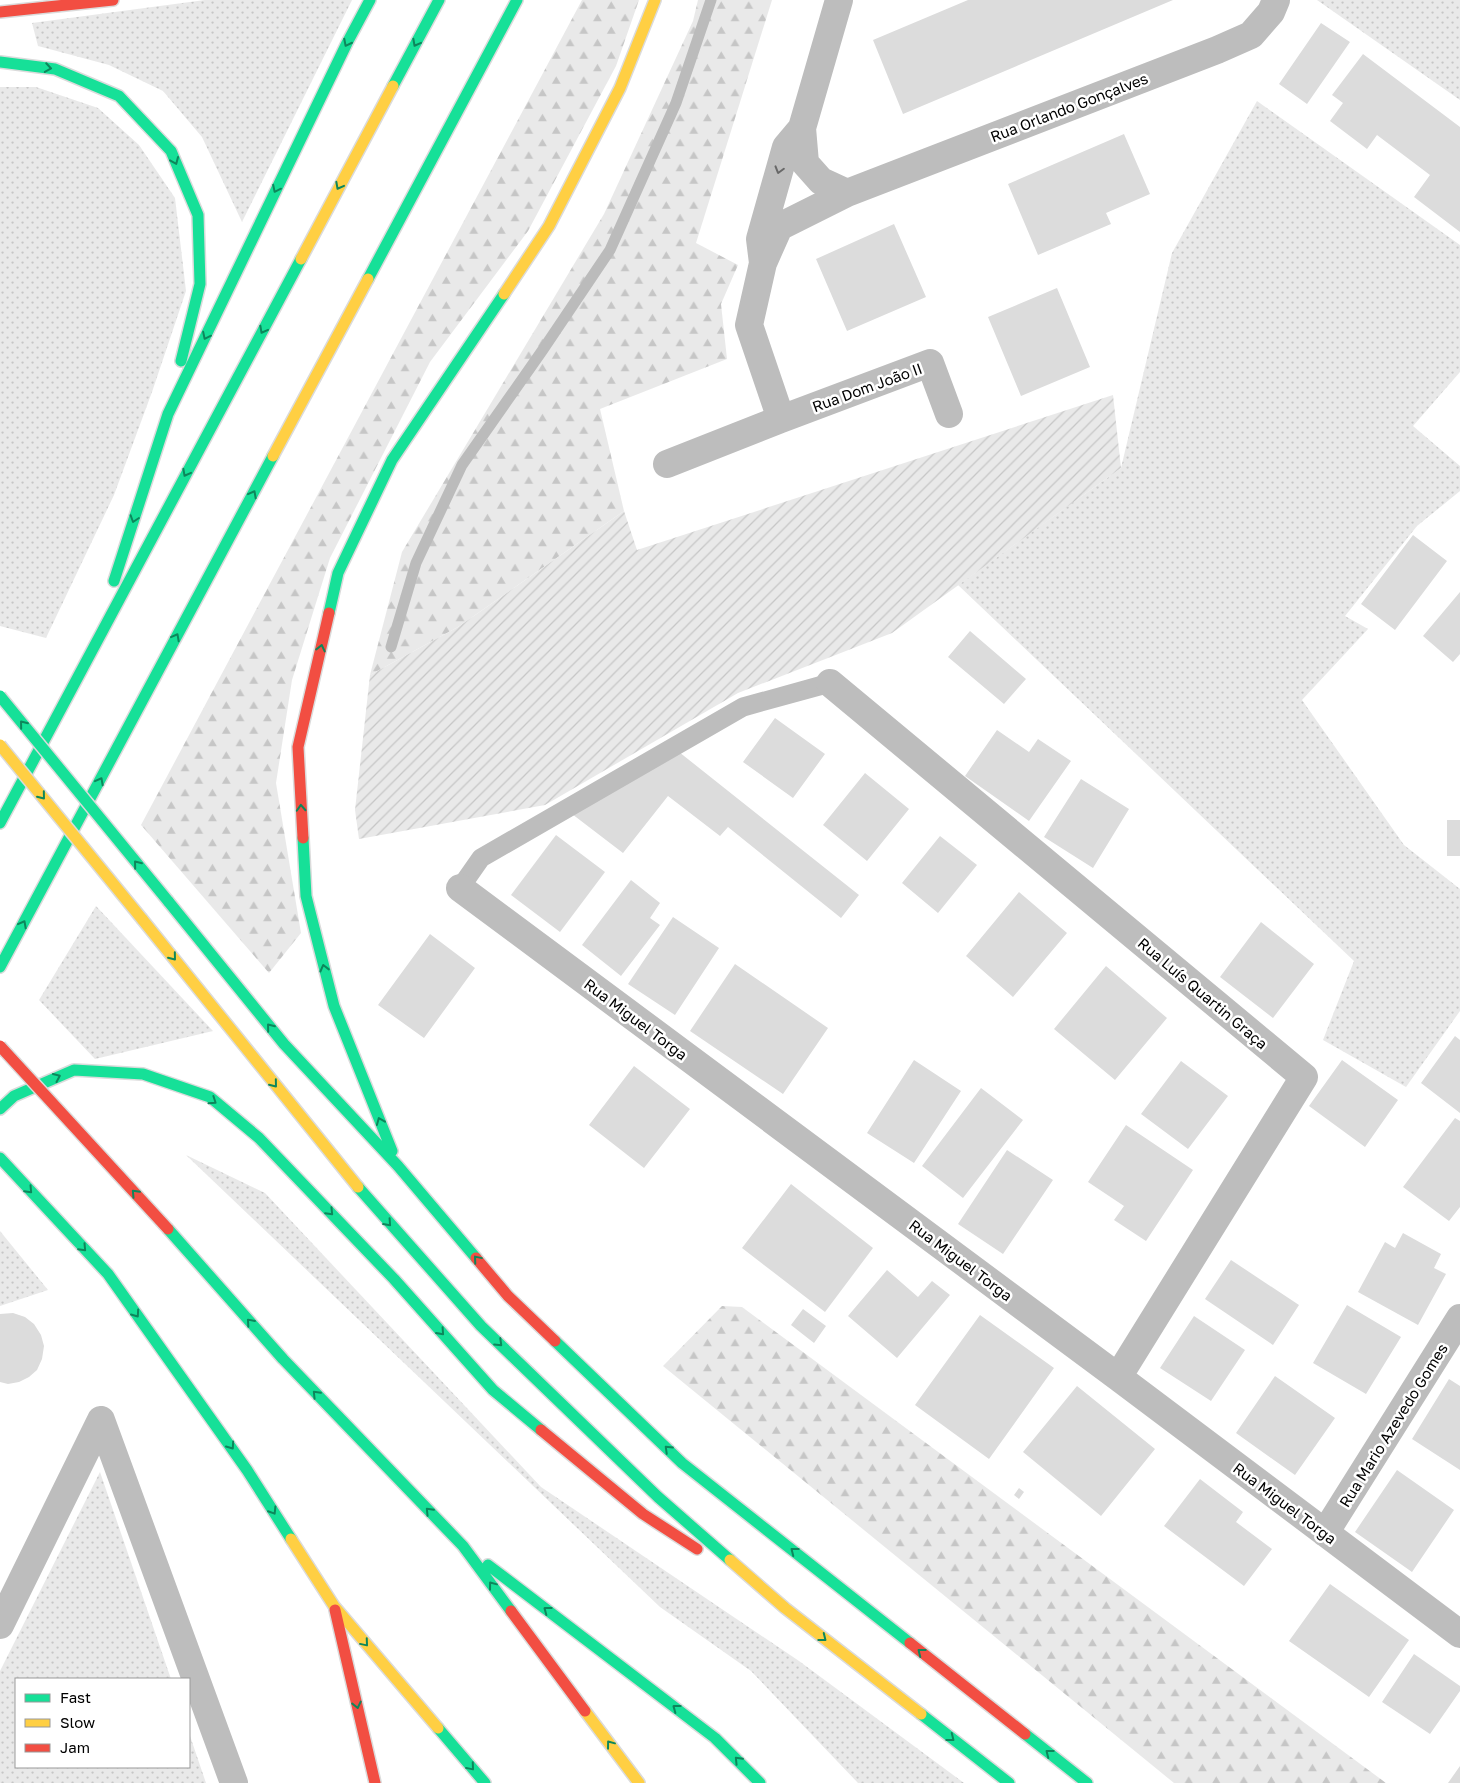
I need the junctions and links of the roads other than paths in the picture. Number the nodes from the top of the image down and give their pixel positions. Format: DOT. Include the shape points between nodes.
graph roads {
  1 [pos="113,0"];
  2 [pos="370,0"];
  3 [pos="439,0"];
  4 [pos="517,0"];
  5 [pos="655,0"];
  6 [pos="839,0"];
  7 [pos="1276,0"];
  8 [pos="0,12"];
  9 [pos="0,62"];
  10 [pos="802,128"];
  11 [pos="846,193"];
  12 [pos="763,263"];
  13 [pos="168,414"];
  14 [pos="949,414"];
  15 [pos="781,419"];
  16 [pos="667,464"];
  17 [pos="92,649"];
  18 [pos="830,683"];
  19 [pos="0,696"];
  20 [pos="0,745"];
  21 [pos="0,823"];
  22 [pos="460,888"];
  23 [pos="0,967"];
  24 [pos="0,1046"];
  25 [pos="0,1109"];
  26 [pos="0,1158"];
  27 [pos="398,1166"];
  28 [pos="1460,1318"];
  29 [pos="1118,1377"];
  30 [pos="1325,1533"];
  31 [pos="463,1546"];
  32 [pos="334,1606"];
  33 [pos="785,1608"];
  34 [pos="0,1625"];
  35 [pos="1460,1634"];
  36 [pos="234,1783"];
  37 [pos="375,1783"];
  38 [pos="484,1783"];
  39 [pos="639,1783"];
  40 [pos="760,1783"];
  41 [pos="1009,1783"];
  42 [pos="1087,1783"];
  1 -- 8 [label="highway"];
  2 -- 13 [label="highway, one-way"];
  3 -- 17 [label="highway, one-way"];
  23 -- 4 [label="highway, one-way"];
  27 -- 5 [label="highway, one-way" via="334,1006 306,896 298,747 338,573 346,556 392,460 549,226 620,88"];
  6 -- 10 [label="street"];
  7 -- 11 [label="street, Rua Orlando Gonçalves" via="1271,12 1251,35"];
  9 -- 13 [label="highway, one-way" via="55,69 118,96 171,151 198,215 200,284"];
  10 -- 11 [label="street" via="805,163 820,182"];
  10 -- 12 [label="street, one-way" via="786,148 760,239"];
  11 -- 12 [label="street, Rua Orlando Gonçalves" via="779,227"];
  12 -- 15 [label="street" via="749,325"];
  13 -- 17 [label="highway, one-way"];
  14 -- 15 [label="street, Rua Dom João II" via="930,363"];
  15 -- 16 [label="street, Rua Dom João II"];
  17 -- 21 [label="highway"];
  18 -- 22 [label="lane" via="743,707 481,858"];
  18 -- 29 [label="street, Rua Luís Quartin Graça" via="1304,1077"];
  27 -- 19 [label="highway, one-way, bridge" via="284,1044"];
  20 -- 33 [label="highway, one-way, bridge" via="367,1199 481,1326 658,1497"];
  22 -- 29 [label="street, Rua Miguel Torga"];
  31 -- 24 [label="highway, one-way, bridge" via="282,1359"];
  25 -- 33 [label="highway, one-way" via="14,1096 74,1070 143,1074 210,1097 259,1138 394,1279 493,1390 643,1514"];
  26 -- 32 [label="highway, one-way" via="108,1274 247,1470"];
  42 -- 27 [label="highway, one-way" via="682,1463 508,1296"];
  28 -- 30 [label="street, Rua Mario Azevedo Gomes"];
  29 -- 30 [label="street, Rua Miguel Torga"];
  30 -- 35 [label="street, Rua Miguel Torga"];
  39 -- 31 [label="highway, one-way"];
  40 -- 31 [label="highway, one-way" via="715,1738"];
  32 -- 37 [label="highway, one-way"];
  32 -- 38 [label="highway, one-way"];
  33 -- 41 [label="highway, one-way"];
  34 -- 36 [label="street" via="102,1420"];
}
